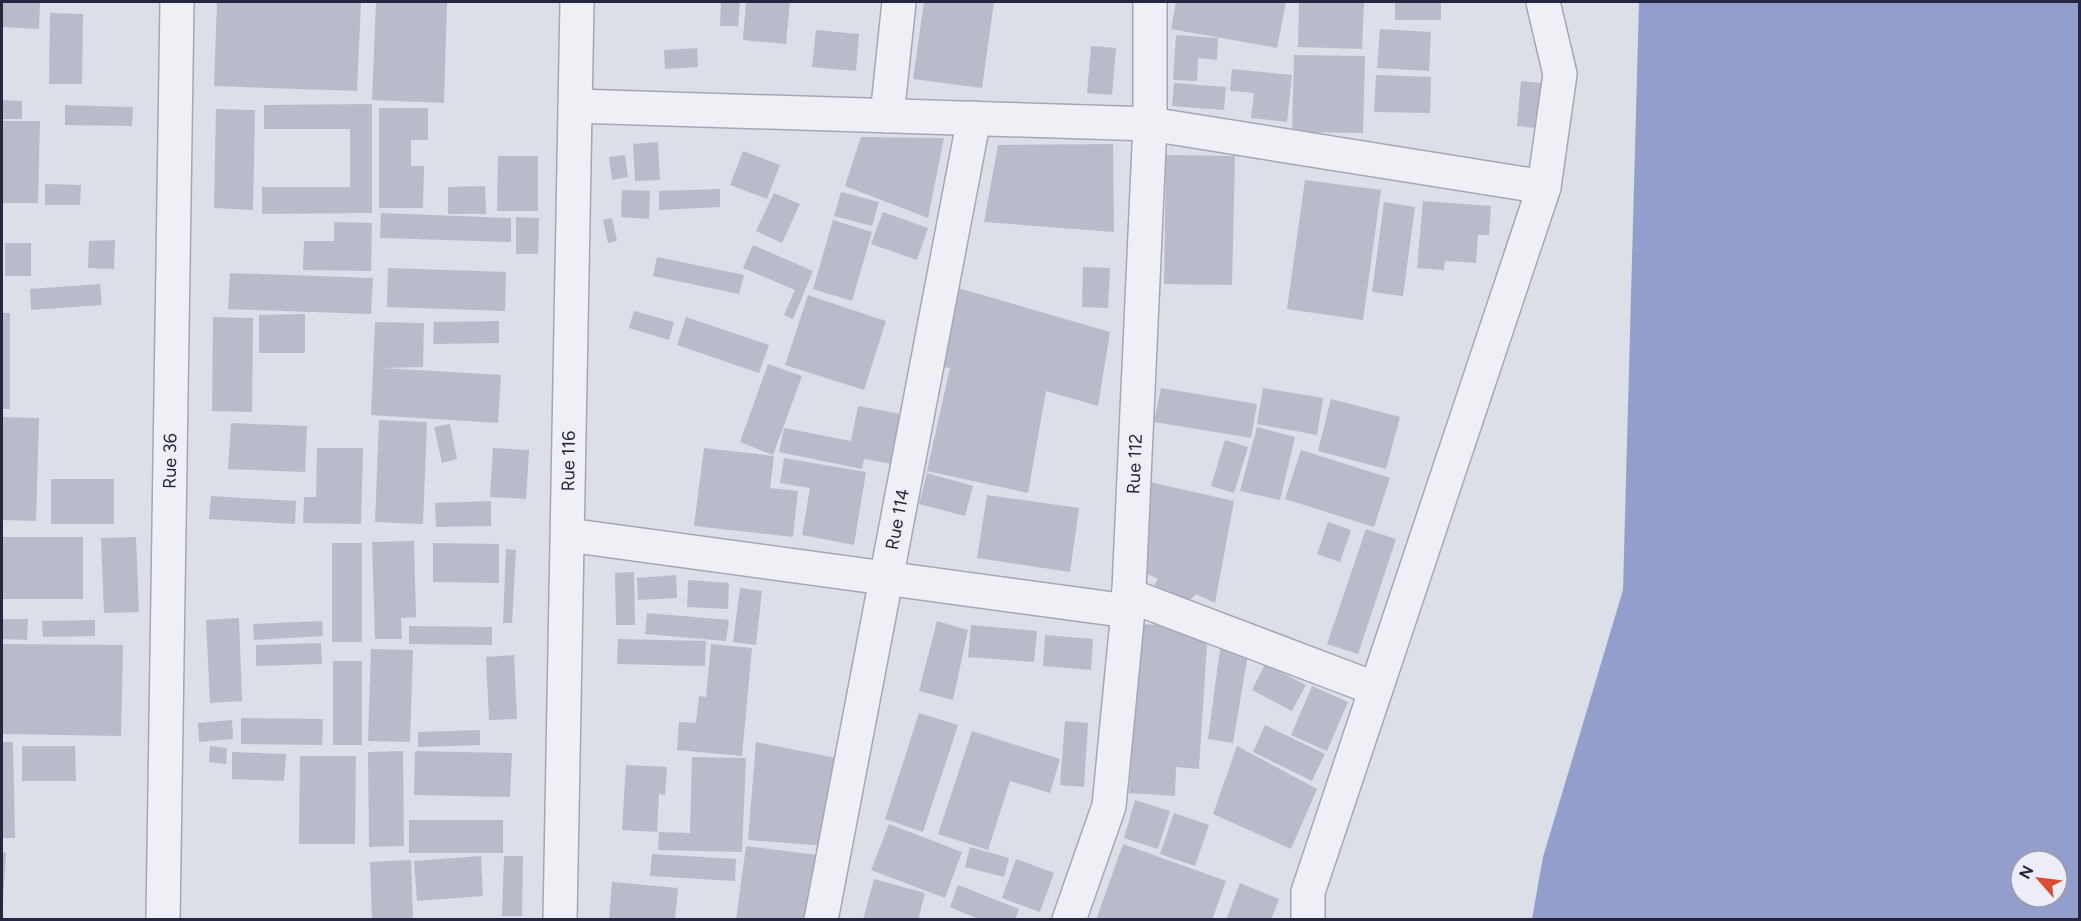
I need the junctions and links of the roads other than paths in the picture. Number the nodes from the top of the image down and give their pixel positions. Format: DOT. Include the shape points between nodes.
graph roads {
  1 [pos="177,2"];
  2 [pos="577,2"];
  3 [pos="899,2"];
  4 [pos="1150,2"];
  5 [pos="1543,2"];
  6 [pos="576,106"];
  7 [pos="887,116"];
  8 [pos="974,118"];
  9 [pos="1150,124"];
  10 [pos="1544,187"];
  11 [pos="568,535"];
  12 [pos="886,578"];
  13 [pos="1128,603"];
  14 [pos="1376,689"];
  15 [pos="163,920"];
  16 [pos="560,920"];
  17 [pos="821,920"];
  18 [pos="1069,920"];
  19 [pos="1308,920"];
  1 -- 15 [label="street, Rue 36"];
  2 -- 6 [label="street, Rue 116"];
  3 -- 7 [label="street"];
  4 -- 9 [label="street, Rue 112"];
  5 -- 10 [label="street" via="1560,74"];
  6 -- 7 [label="street"];
  6 -- 11 [label="street, Rue 116"];
  7 -- 8 [label="street"];
  8 -- 9 [label="street"];
  8 -- 12 [label="street, Rue 114"];
  9 -- 10 [label="street"];
  9 -- 13 [label="street, Rue 112"];
  10 -- 14 [label="street"];
  11 -- 12 [label="street"];
  11 -- 16 [label="street, Rue 116"];
  12 -- 13 [label="street"];
  12 -- 17 [label="street, Rue 114"];
  13 -- 14 [label="street"];
  13 -- 18 [label="street, Rue 112" via="1108,806"];
  14 -- 19 [label="street" via="1308,892"];
}
